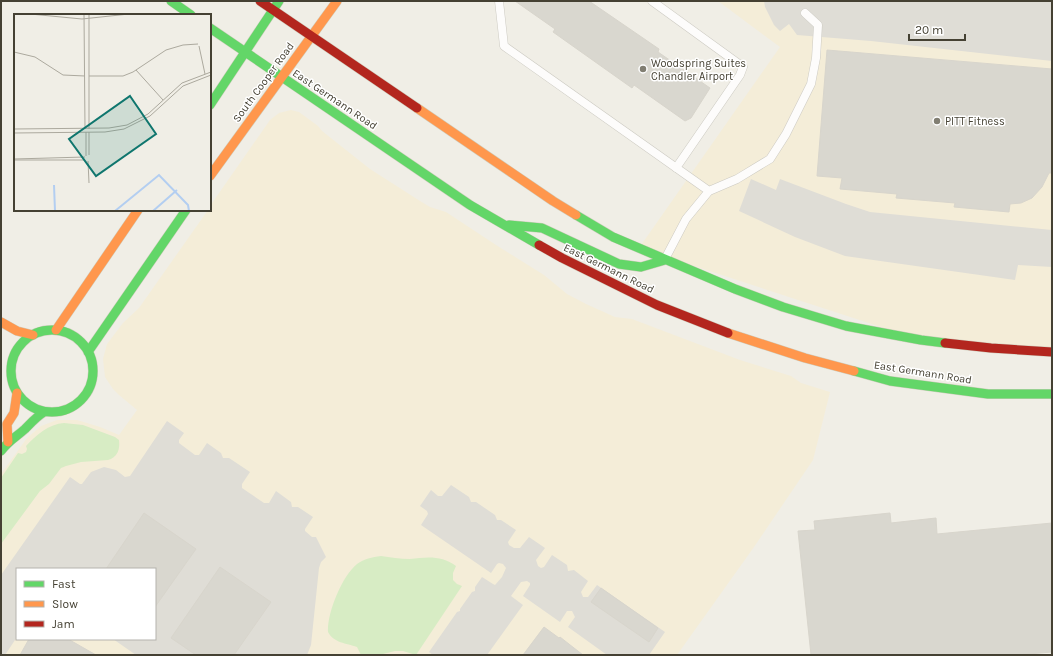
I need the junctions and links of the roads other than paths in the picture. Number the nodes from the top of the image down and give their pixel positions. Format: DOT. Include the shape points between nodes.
graph roads {
  1 [pos="170,1"];
  2 [pos="260,1"];
  3 [pos="279,1"];
  4 [pos="337,1"];
  5 [pos="499,1"];
  6 [pos="652,1"];
  7 [pos="273,10"];
  8 [pos="805,13"];
  9 [pos="190,14"];
  10 [pos="211,29"];
  11 [pos="312,36"];
  12 [pos="245,52"];
  13 [pos="281,78"];
  14 [pos="211,103"];
  15 [pos="676,168"];
  16 [pos="211,175"];
  17 [pos="709,191"];
  18 [pos="137,211"];
  19 [pos="185,211"];
  20 [pos="502,224"];
  21 [pos="665,260"];
  22 [pos="1,322"];
  23 [pos="56,330"];
  24 [pos="33,335"];
  25 [pos="88,352"];
  26 [pos="1052,352"];
  27 [pos="1,362"];
  28 [pos="11,376"];
  29 [pos="17,393"];
  30 [pos="1052,394"];
  31 [pos="44,412"];
  32 [pos="8,442"];
  33 [pos="1,451"];
  1 -- 9 [label="main road"];
  2 -- 7 [label="main road"];
  3 -- 7 [label="main road"];
  4 -- 11 [label="main road, South Cooper Road"];
  5 -- 15 [label="lane" via="504,46"];
  6 -- 15 [label="lane" via="743,67"];
  7 -- 11 [label="main road"];
  7 -- 12 [label="main road"];
  8 -- 17 [label="lane" via="818,25 816,58 811,84 786,134 770,159 737,179"];
  10 -- 12 [label="main road, East Germann Road"];
  11 -- 13 [label="main road, South Cooper Road"];
  11 -- 21 [label="main road" via="554,201 613,237"];
  12 -- 13 [label="main road, East Germann Road"];
  12 -- 14 [label="main road"];
  13 -- 16 [label="main road, South Cooper Road"];
  13 -- 20 [label="main road, East Germann Road"];
  15 -- 17 [label="lane"];
  17 -- 21 [label="lane" via="686,219"];
  18 -- 23 [label="main road"];
  19 -- 25 [label="main road"];
  20 -- 21 [label="main road" via="542,228 619,264 641,267"];
  20 -- 30 [label="main road, East Germann Road" via="562,258 657,305 714,328 805,358 890,381 988,394"];
  21 -- 26 [label="main road" via="783,307 846,326 921,340"];
  22 -- 24 [label="main road" via="17,332"];
  23 -- 24 [label="main road"];
  23 -- 25 [label="main road" via="80,341"];
  24 -- 28 [label="main road" via="23,342 16,352"];
  25 -- 31 [label="main road" via="93,365 93,379 88,392 80,402 69,409"];
  27 -- 28 [label="main road"];
  28 -- 29 [label="main road"];
  29 -- 31 [label="main road" via="24,402"];
  29 -- 32 [label="main road" via="14,413 7,424"];
  31 -- 32 [label="main road"];
  32 -- 33 [label="main road"];
}
